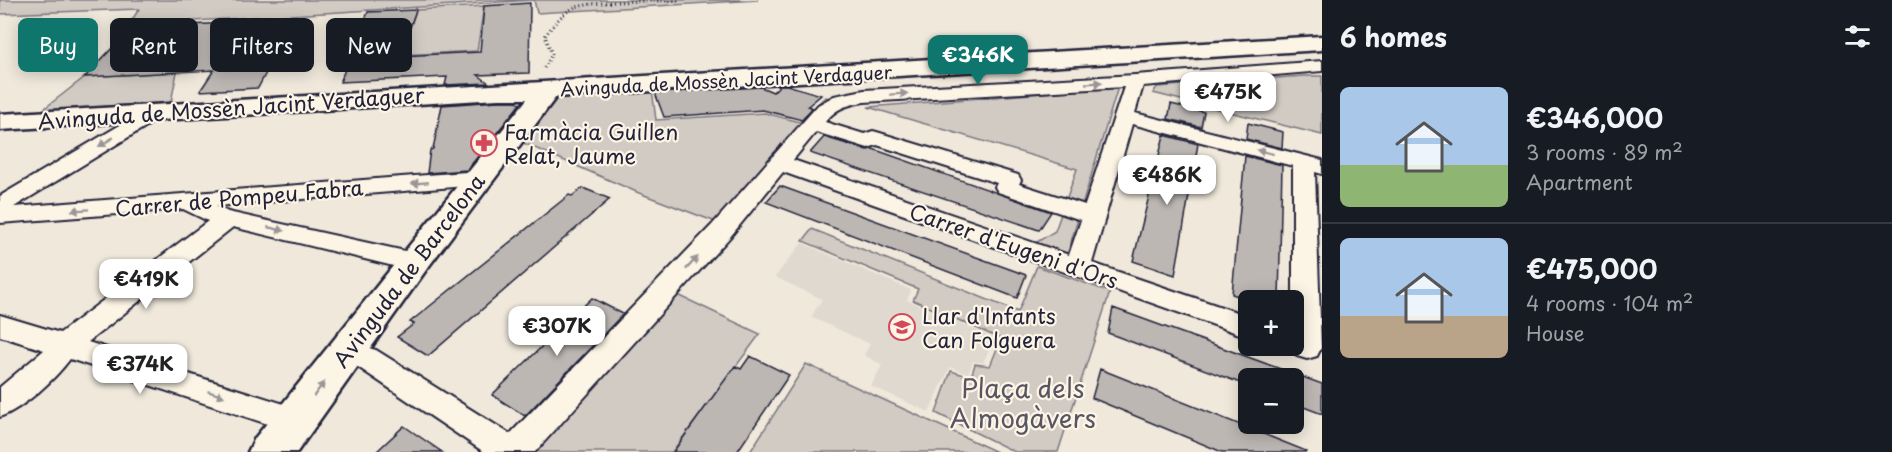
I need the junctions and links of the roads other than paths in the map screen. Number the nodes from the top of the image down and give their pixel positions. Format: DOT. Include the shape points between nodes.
graph roads {
  1 [pos="1322,36"];
  2 [pos="1322,43"];
  3 [pos="1285,46"];
  4 [pos="1242,47"];
  5 [pos="1322,64"];
  6 [pos="1135,81"];
  7 [pos="539,87"];
  8 [pos="156,112"];
  9 [pos="1124,116"];
  10 [pos="0,122"];
  11 [pos="812,124"];
  12 [pos="779,163"];
  13 [pos="1313,165"];
  14 [pos="479,178"];
  15 [pos="187,202"];
  16 [pos="0,206"];
  17 [pos="0,216"];
  18 [pos="1093,216"];
  19 [pos="220,224"];
  20 [pos="414,262"];
  21 [pos="1078,267"];
  22 [pos="1238,323"];
  23 [pos="0,325"];
  24 [pos="65,345"];
  25 [pos="1307,348"];
  26 [pos="345,353"];
  27 [pos="0,404"];
  28 [pos="295,420"];
  29 [pos="271,452"];
  30 [pos="513,452"];
  1 -- 3 [label="street, Avinguda de Mossèn Jacint Verdaguer" via="1289,41"];
  1 -- 7 [label="main road, Avinguda de Mossèn Jacint Verdaguer" via="578,77"];
  2 -- 3 [label="main road, Avinguda de Mossèn Jacint Verdaguer"];
  3 -- 4 [label="main road, Avinguda de Mossèn Jacint Verdaguer"];
  3 -- 5 [label="street"];
  4 -- 5 [label="street, Avinguda de Mossèn Jacint Verdaguer"];
  4 -- 7 [label="main road, Avinguda de Mossèn Jacint Verdaguer"];
  5 -- 6 [label="street, Avinguda de Mossèn Jacint Verdaguer"];
  6 -- 9 [label="street"];
  11 -- 6 [label="street, Avinguda de Mossèn Jacint Verdaguer, one-way" via="825,109 841,100 864,96"];
  7 -- 8 [label="main road, Avinguda de Mossèn Jacint Verdaguer"];
  7 -- 14 [label="main road, Avinguda de Barcelona"];
  8 -- 10 [label="main road, Avinguda de Mossèn Jacint Verdaguer"];
  8 -- 16 [label="street, one-way"];
  13 -- 9 [label="street, one-way"];
  9 -- 18 [label="street"];
  11 -- 12 [label="street"];
  11 -- 18 [label="street" via="868,142 873,136 1010,180 1006,188"];
  12 -- 21 [label="street, Carrer d'Eugeni d'Ors"];
  30 -- 12 [label="street, one-way" via="652,306"];
  13 -- 25 [label="street"];
  14 -- 15 [label="street, Carrer de Pompeu Fabra, one-way"];
  14 -- 20 [label="main road, Avinguda de Barcelona"];
  15 -- 17 [label="street, Carrer de Pompeu Fabra, one-way"];
  15 -- 19 [label="street" via="219,216"];
  18 -- 21 [label="street"];
  19 -- 20 [label="street, one-way" via="229,219 239,220"];
  19 -- 24 [label="street"];
  20 -- 26 [label="main road, Avinguda de Barcelona"];
  21 -- 22 [label="street, Carrer d'Eugeni d'Ors"];
  23 -- 24 [label="street"];
  24 -- 27 [label="street" via="48,366"];
  24 -- 28 [label="street, one-way"];
  28 -- 26 [label="main road, Avinguda de Barcelona, one-way"];
  26 -- 30 [label="street" via="366,358"];
  28 -- 29 [label="main road, Avinguda de Barcelona"];
}
